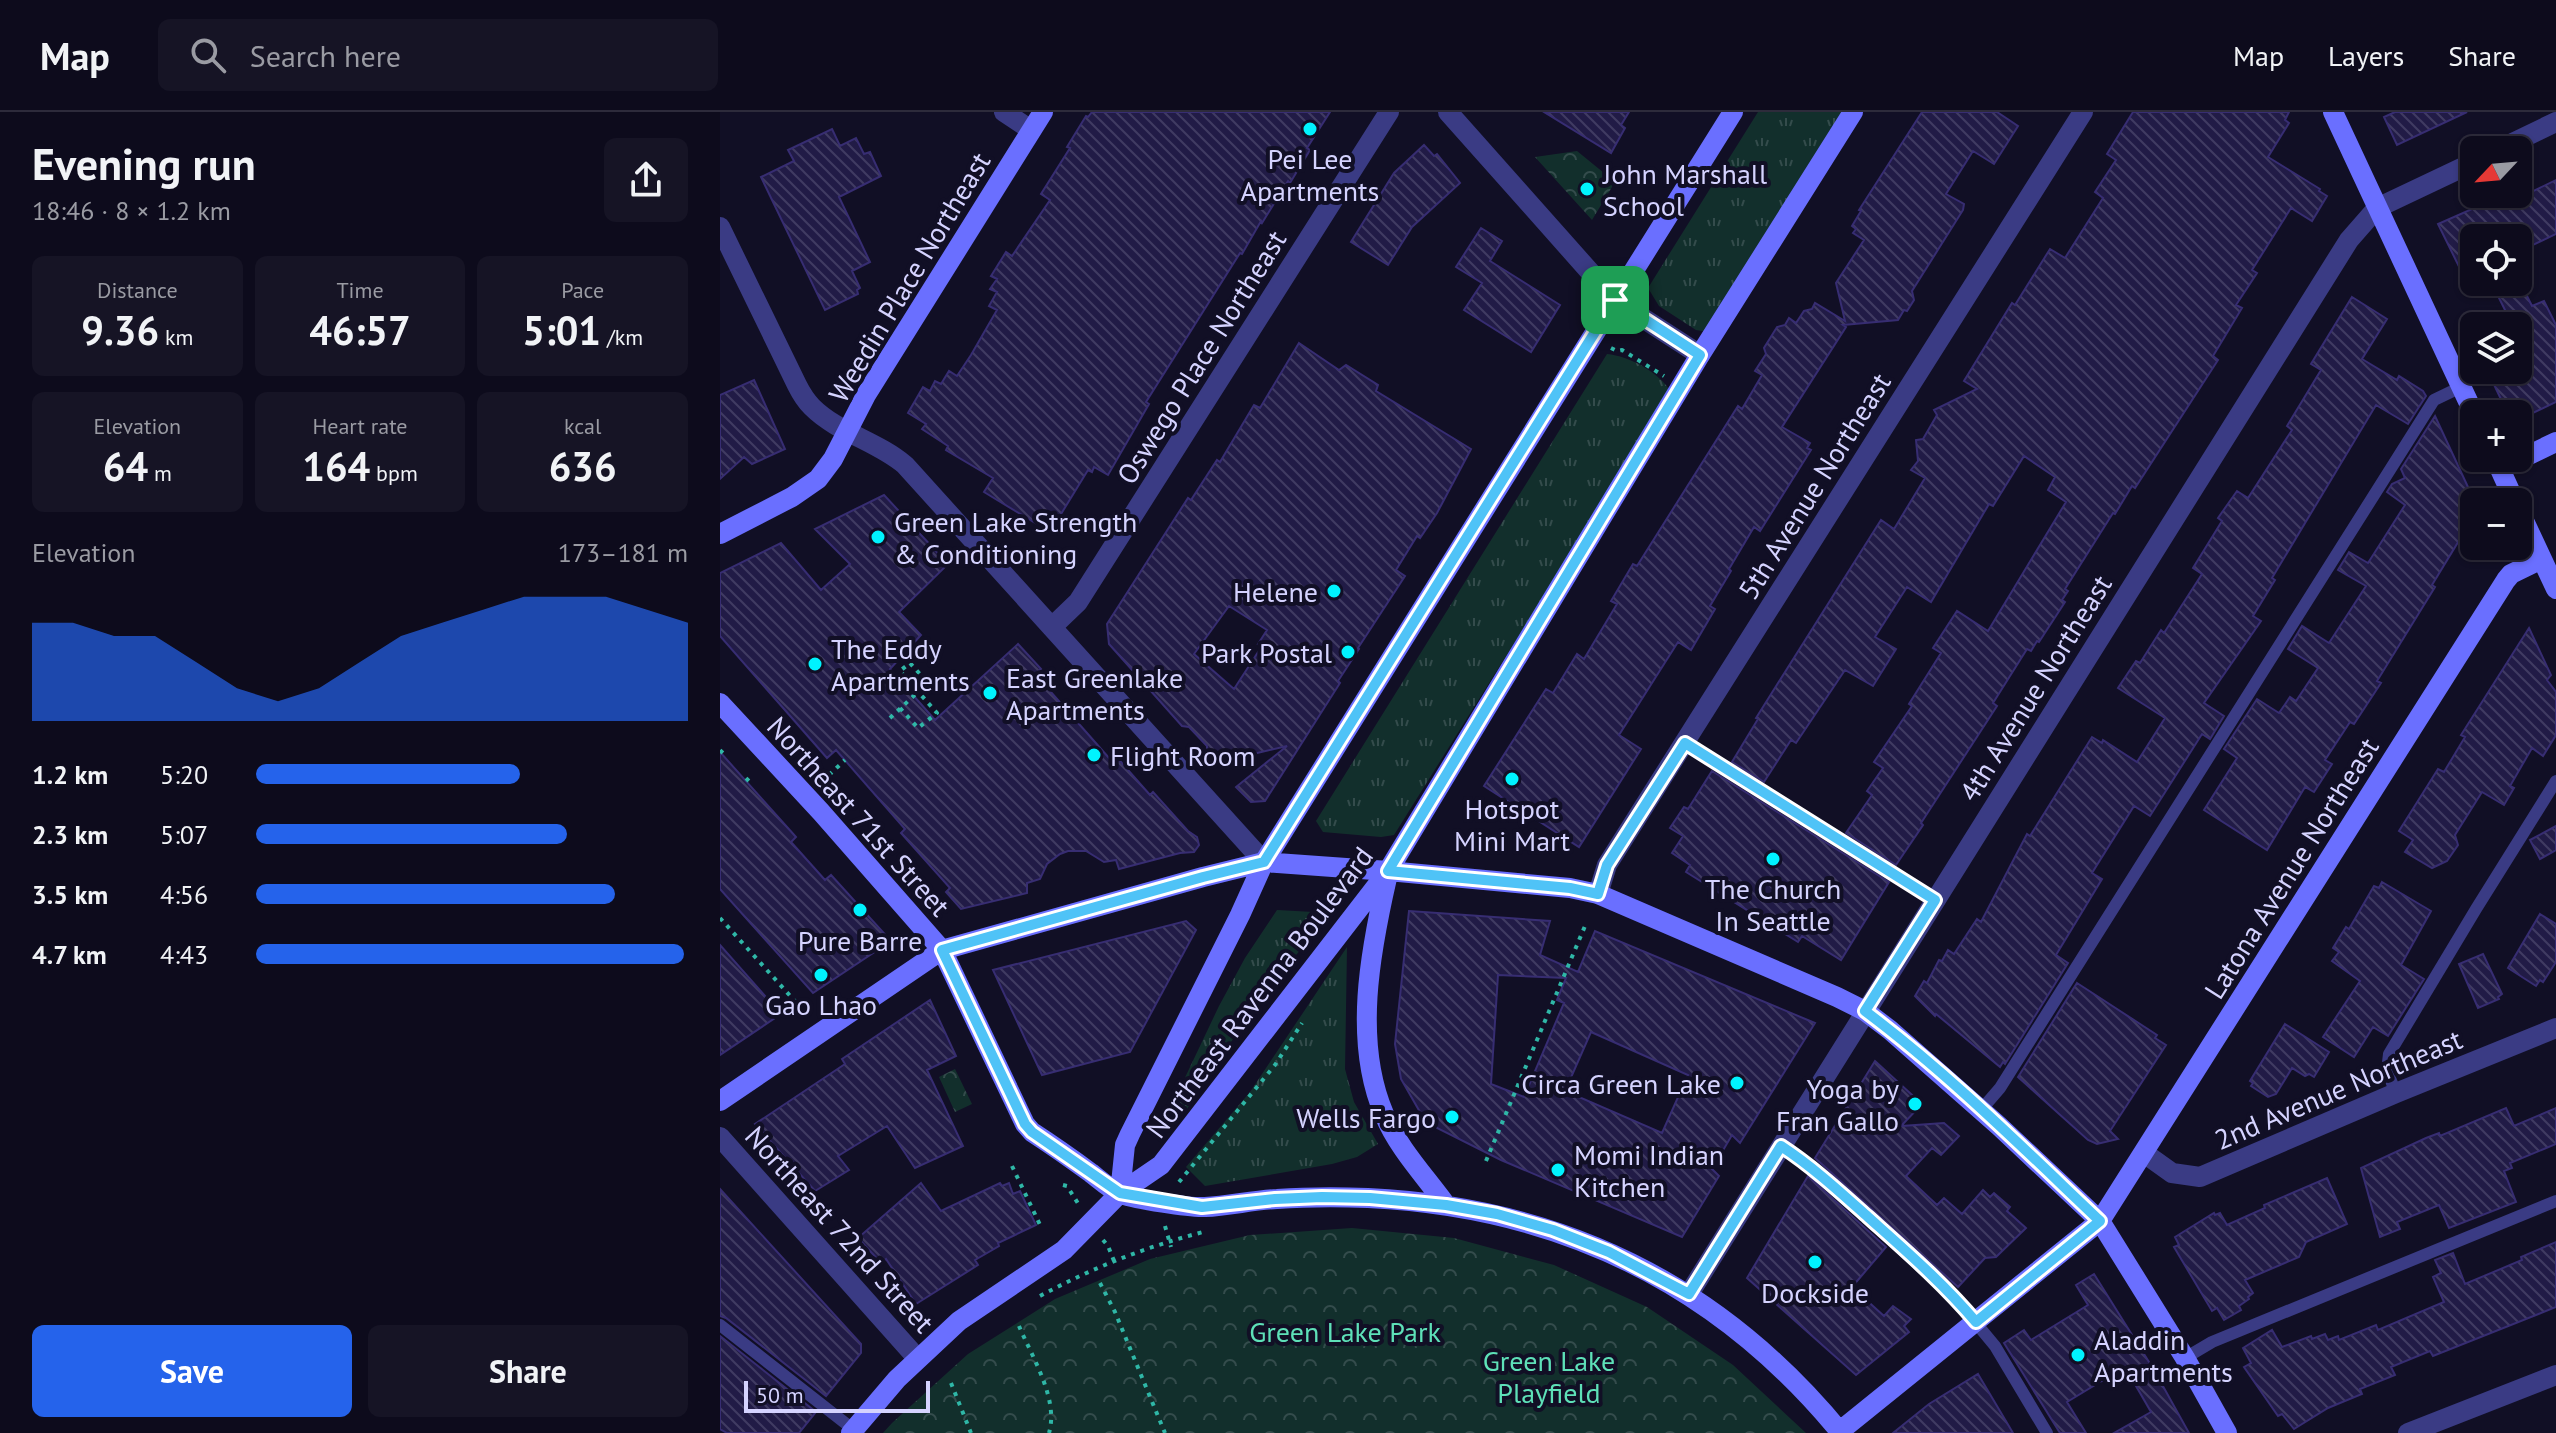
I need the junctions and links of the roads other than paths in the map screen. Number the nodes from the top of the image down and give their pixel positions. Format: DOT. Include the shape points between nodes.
graph roads {
  1 [pos="1004,112"];
  2 [pos="1043,112"];
  3 [pos="1389,112"];
  4 [pos="1448,112"];
  5 [pos="1733,112"];
  6 [pos="1853,112"];
  7 [pos="2083,112"];
  8 [pos="2333,112"];
  9 [pos="2556,122"];
  10 [pos="1031,130"];
  11 [pos="2527,136"];
  12 [pos="2460,169"];
  13 [pos="2377,208"];
  14 [pos="720,227"];
  15 [pos="1615,300"];
  16 [pos="1700,355"];
  17 [pos="2461,387"];
  18 [pos="2467,400"];
  19 [pos="848,431"];
  20 [pos="2556,442"];
  21 [pos="2532,451"];
  22 [pos="720,534"];
  23 [pos="2532,538"];
  24 [pos="2542,559"];
  25 [pos="2556,589"];
  26 [pos="1053,626"];
  27 [pos="720,703"];
  28 [pos="1685,743"];
  29 [pos="2556,781"];
  30 [pos="1264,862"];
  31 [pos="1388,871"];
  32 [pos="1598,894"];
  33 [pos="1935,900"];
  34 [pos="942,950"];
  35 [pos="1865,1011"];
  36 [pos="2556,1028"];
  37 [pos="2396,1093"];
  38 [pos="720,1101"];
  39 [pos="1981,1110"];
  40 [pos="720,1137"];
  41 [pos="1781,1146"];
  42 [pos="2144,1153"];
  43 [pos="1120,1193"];
  44 [pos="2556,1201"];
  45 [pos="1446,1205"];
  46 [pos="2100,1221"];
  47 [pos="1689,1294"];
  48 [pos="1976,1322"];
  49 [pos="720,1325"];
  50 [pos="917,1358"];
  51 [pos="2185,1358"];
  52 [pos="2556,1375"];
  53 [pos="853,1431"];
  54 [pos="1841,1432"];
  55 [pos="2047,1433"];
  56 [pos="2227,1433"];
  57 [pos="2408,1433"];
  1 -- 10 [label="street"];
  2 -- 10 [label="main road, Weedin Place Northeast"];
  3 -- 26 [label="street, Oswego Place Northeast" via="1078,602"];
  4 -- 15 [label="street"];
  5 -- 15 [label="main road, Northeast Ravenna Boulevard"];
  6 -- 16 [label="main road, Northeast Ravenna Boulevard"];
  7 -- 28 [label="street, 5th Avenue Northeast"];
  8 -- 13 [label="main road"];
  9 -- 11 [label="street"];
  10 -- 19 [label="main road, Weedin Place Northeast"];
  12 -- 13 [label="street, 4th Avenue Northeast"];
  13 -- 17 [label="main road"];
  13 -- 33 [label="street, 4th Avenue Northeast" via="2324,278"];
  14 -- 19 [label="street" via="809,405"];
  15 -- 16 [label="street"];
  15 -- 30 [label="main road, Northeast Ravenna Boulevard"];
  16 -- 31 [label="main road, Northeast Ravenna Boulevard"];
  17 -- 18 [label="main road"];
  17 -- 39 [label="lane" via="2434,400 2009,1074"];
  19 -- 22 [label="main road" via="818,479"];
  19 -- 26 [label="street" via="905,465"];
  20 -- 21 [label="main road"];
  23 -- 24 [label="main road"];
  24 -- 25 [label="main road"];
  24 -- 42 [label="main road, Latona Avenue Northeast" via="2506,580"];
  26 -- 30 [label="street"];
  27 -- 34 [label="main road, Northeast 71st Street"];
  28 -- 32 [label="street, 5th Avenue Northeast" via="1607,865"];
  28 -- 33 [label="lane"];
  29 -- 37 [label="lane" via="2389,1054 2387,1071"];
  30 -- 31 [label="main road"];
  30 -- 34 [label="main road"];
  30 -- 43 [label="main road, Northeast Ravenna Boulevard" via="1125,1145"];
  31 -- 32 [label="main road"];
  31 -- 43 [label="main road, Northeast Ravenna Boulevard" via="1174,1151"];
  31 -- 45 [label="main road" via="1370,959 1369,1056 1374,1087 1399,1142"];
  32 -- 35 [label="main road"];
  33 -- 35 [label="street, 4th Avenue Northeast"];
  34 -- 38 [label="main road"];
  34 -- 43 [label="main road, Northeast 71st Street" via="1025,1124"];
  35 -- 39 [label="main road"];
  35 -- 41 [label="street, 4th Avenue Northeast"];
  36 -- 37 [label="street, 2nd Avenue Northeast"];
  37 -- 42 [label="street, 2nd Avenue Northeast" via="2200,1177 2172,1173"];
  39 -- 46 [label="main road"];
  40 -- 50 [label="street, Northeast 72nd Street"];
  41 -- 47 [label="street, 4th Avenue Northeast"];
  41 -- 48 [label="lane" via="1895,1241"];
  42 -- 46 [label="main road, Latona Avenue Northeast"];
  43 -- 45 [label="main road" via="1202,1207 1275,1199 1370,1198"];
  43 -- 50 [label="main road" via="1064,1250 959,1321"];
  44 -- 51 [label="lane" via="2212,1342"];
  45 -- 47 [label="main road" via="1553,1230"];
  46 -- 48 [label="main road"];
  46 -- 51 [label="main road"];
  47 -- 54 [label="main road" via="1797,1383"];
  48 -- 54 [label="main road"];
  48 -- 55 [label="lane"];
  49 -- 53 [label="lane"];
  50 -- 53 [label="main road"];
  51 -- 56 [label="main road"];
  52 -- 57 [label="street"];
}
